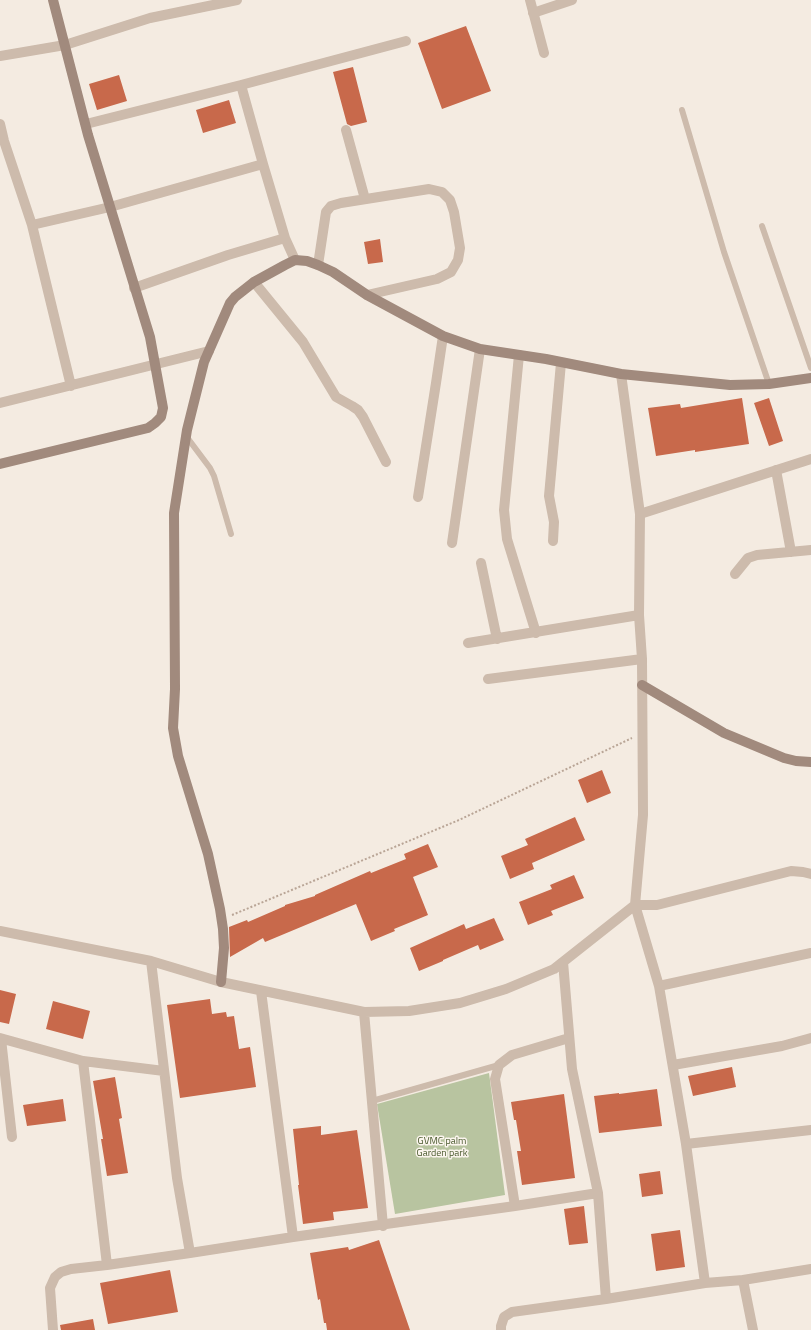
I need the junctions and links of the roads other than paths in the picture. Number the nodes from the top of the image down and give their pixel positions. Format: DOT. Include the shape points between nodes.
graph roads {
  1 [pos="53,0"];
  2 [pos="236,0"];
  3 [pos="530,0"];
  4 [pos="572,0"];
  5 [pos="223,2"];
  6 [pos="533,13"];
  7 [pos="406,41"];
  8 [pos="65,44"];
  9 [pos="544,53"];
  10 [pos="0,56"];
  11 [pos="242,85"];
  12 [pos="682,110"];
  13 [pos="0,124"];
  14 [pos="86,124"];
  15 [pos="346,130"];
  16 [pos="2,141"];
  17 [pos="262,164"];
  18 [pos="365,199"];
  19 [pos="110,206"];
  20 [pos="32,225"];
  21 [pos="762,226"];
  22 [pos="285,238"];
  23 [pos="295,260"];
  24 [pos="318,265"];
  25 [pos="254,282"];
  26 [pos="134,288"];
  27 [pos="367,295"];
  28 [pos="443,336"];
  29 [pos="480,349"];
  30 [pos="209,351"];
  31 [pos="519,355"];
  32 [pos="561,363"];
  33 [pos="156,365"];
  34 [pos="811,368"];
  35 [pos="621,374"];
  36 [pos="811,378"];
  37 [pos="769,384"];
  38 [pos="71,386"];
  39 [pos="0,403"];
  40 [pos="186,436"];
  41 [pos="811,459"];
  42 [pos="386,462"];
  43 [pos="0,464"];
  44 [pos="776,470"];
  45 [pos="418,497"];
  46 [pos="640,514"];
  47 [pos="231,534"];
  48 [pos="553,541"];
  49 [pos="452,543"];
  50 [pos="811,550"];
  51 [pos="791,552"];
  52 [pos="481,564"];
  53 [pos="735,574"];
  54 [pos="639,615"];
  55 [pos="536,632"];
  56 [pos="497,639"];
  57 [pos="468,643"];
  58 [pos="642,659"];
  59 [pos="488,679"];
  60 [pos="642,685"];
  61 [pos="811,762"];
  62 [pos="811,874"];
  63 [pos="635,905"];
  64 [pos="0,931"];
  65 [pos="811,953"];
  66 [pos="151,961"];
  67 [pos="563,962"];
  68 [pos="221,982"];
  69 [pos="659,986"];
  70 [pos="261,991"];
  71 [pos="364,1012"];
  72 [pos="569,1038"];
  73 [pos="811,1038"];
  74 [pos="0,1039"];
  75 [pos="83,1061"];
  76 [pos="499,1065"];
  77 [pos="673,1065"];
  78 [pos="164,1071"];
  79 [pos="372,1101"];
  80 [pos="811,1130"];
  81 [pos="12,1137"];
  82 [pos="686,1144"];
  83 [pos="598,1193"];
  84 [pos="515,1206"];
  85 [pos="383,1226"];
  86 [pos="293,1237"];
  87 [pos="190,1253"];
  88 [pos="107,1265"];
  89 [pos="811,1269"];
  90 [pos="743,1280"];
  91 [pos="705,1283"];
  92 [pos="606,1299"];
  93 [pos="53,1330"];
  94 [pos="501,1330"];
  95 [pos="753,1330"];
  1 -- 8 [label="street"];
  2 -- 5 [label="street"];
  3 -- 6 [label="street"];
  4 -- 6 [label="street"];
  5 -- 8 [label="street" via="150,18"];
  6 -- 9 [label="street"];
  7 -- 11 [label="street"];
  8 -- 10 [label="street"];
  8 -- 14 [label="street"];
  11 -- 14 [label="street"];
  11 -- 17 [label="street"];
  12 -- 37 [label="lane" via="724,252"];
  13 -- 16 [label="street"];
  14 -- 19 [label="street"];
  15 -- 18 [label="street"];
  16 -- 20 [label="street"];
  17 -- 19 [label="street"];
  17 -- 22 [label="street"];
  18 -- 24 [label="street" via="331,206 326,212"];
  18 -- 27 [label="street" via="429,189 442,192 450,200 454,212 460,248 458,260 451,272 437,279"];
  19 -- 20 [label="street"];
  19 -- 26 [label="street"];
  20 -- 38 [label="street"];
  21 -- 34 [label="lane"];
  22 -- 23 [label="street"];
  22 -- 26 [label="street"];
  23 -- 24 [label="street"];
  23 -- 25 [label="street"];
  24 -- 27 [label="street"];
  25 -- 30 [label="street" via="230,303"];
  25 -- 42 [label="street" via="303,342 336,398 358,410"];
  26 -- 33 [label="street"];
  27 -- 28 [label="street"];
  28 -- 29 [label="street"];
  28 -- 45 [label="street"];
  29 -- 31 [label="street"];
  29 -- 49 [label="street"];
  30 -- 33 [label="street"];
  30 -- 40 [label="street"];
  31 -- 32 [label="street"];
  31 -- 55 [label="street" via="504,510 507,539"];
  32 -- 35 [label="street"];
  32 -- 48 [label="street" via="549,496 554,522"];
  33 -- 38 [label="street"];
  33 -- 43 [label="street" via="163,408 161,417 148,428"];
  35 -- 37 [label="street" via="730,385"];
  35 -- 46 [label="street"];
  36 -- 37 [label="street"];
  38 -- 39 [label="street"];
  40 -- 47 [label="lane" via="214,476"];
  40 -- 68 [label="street" via="174,513 174,728 178,756 208,854 221,919 224,948"];
  41 -- 44 [label="street"];
  44 -- 46 [label="street"];
  44 -- 51 [label="street"];
  46 -- 54 [label="street"];
  50 -- 51 [label="street"];
  51 -- 53 [label="street" via="748,558"];
  52 -- 56 [label="street"];
  54 -- 55 [label="street"];
  54 -- 58 [label="street"];
  55 -- 56 [label="street"];
  56 -- 57 [label="street"];
  58 -- 59 [label="street"];
  58 -- 60 [label="street"];
  60 -- 61 [label="street" via="724,733 784,758"];
  60 -- 63 [label="street" via="643,815"];
  62 -- 63 [label="street" via="791,871 657,905"];
  63 -- 67 [label="street"];
  63 -- 69 [label="street"];
  64 -- 66 [label="street"];
  65 -- 69 [label="street"];
  66 -- 68 [label="street"];
  66 -- 78 [label="street"];
  67 -- 71 [label="street" via="554,969 506,989 460,1003 409,1011"];
  67 -- 72 [label="street"];
  68 -- 70 [label="street"];
  69 -- 77 [label="street"];
  70 -- 71 [label="street"];
  70 -- 86 [label="street"];
  71 -- 79 [label="street"];
  72 -- 76 [label="street" via="512,1055"];
  72 -- 83 [label="street" via="572,1069"];
  73 -- 77 [label="street" via="782,1046"];
  74 -- 75 [label="street"];
  74 -- 81 [label="street"];
  75 -- 78 [label="street"];
  75 -- 88 [label="street"];
  76 -- 79 [label="lane"];
  76 -- 84 [label="street" via="495,1079"];
  77 -- 82 [label="street"];
  78 -- 87 [label="street" via="177,1178"];
  79 -- 85 [label="street"];
  80 -- 82 [label="street"];
  82 -- 91 [label="street"];
  83 -- 84 [label="street"];
  83 -- 92 [label="street"];
  84 -- 85 [label="street"];
  85 -- 86 [label="street"];
  86 -- 87 [label="street"];
  87 -- 88 [label="street"];
  88 -- 93 [label="street" via="71,1269 55,1277 50,1288"];
  89 -- 90 [label="street"];
  90 -- 91 [label="street"];
  90 -- 95 [label="street"];
  91 -- 92 [label="street"];
  92 -- 94 [label="street" via="512,1312 504,1317"];
}
